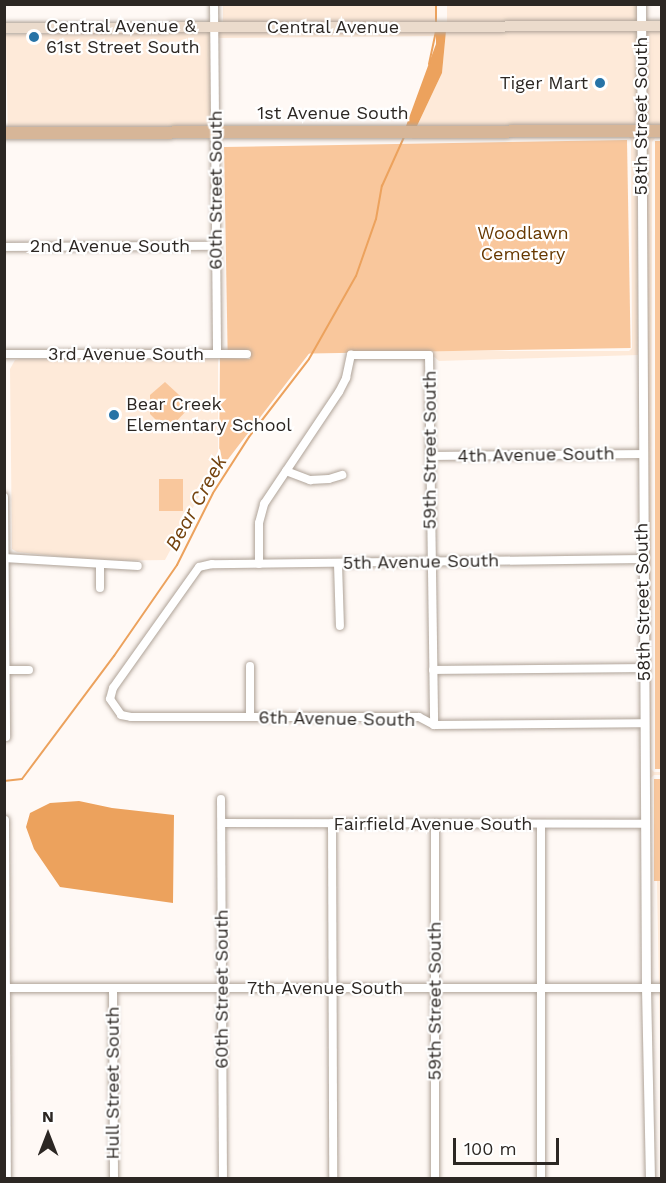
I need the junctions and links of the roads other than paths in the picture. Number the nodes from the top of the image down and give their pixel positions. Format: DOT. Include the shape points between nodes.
graph roads {
  1 [pos="214,4"];
  2 [pos="641,4"];
  3 [pos="641,26"];
  4 [pos="662,26"];
  5 [pos="214,27"];
  6 [pos="4,28"];
  7 [pos="641,131"];
  8 [pos="662,131"];
  9 [pos="216,132"];
  10 [pos="4,133"];
  11 [pos="216,246"];
  12 [pos="4,247"];
  13 [pos="4,354"];
  14 [pos="217,354"];
  15 [pos="247,354"];
  16 [pos="642,454"];
  17 [pos="431,456"];
  18 [pos="286,471"];
  19 [pos="342,475"];
  20 [pos="4,497"];
  21 [pos="5,558"];
  22 [pos="643,559"];
  23 [pos="431,561"];
  24 [pos="259,564"];
  25 [pos="338,564"];
  26 [pos="100,566"];
  27 [pos="138,566"];
  28 [pos="100,588"];
  29 [pos="340,626"];
  30 [pos="250,666"];
  31 [pos="644,668"];
  32 [pos="6,670"];
  33 [pos="29,670"];
  34 [pos="434,670"];
  35 [pos="110,699"];
  36 [pos="250,717"];
  37 [pos="644,723"];
  38 [pos="434,724"];
  39 [pos="6,737"];
  40 [pos="221,799"];
  41 [pos="5,820"];
  42 [pos="222,823"];
  43 [pos="332,823"];
  44 [pos="435,823"];
  45 [pos="541,824"];
  46 [pos="645,824"];
  47 [pos="5,849"];
  48 [pos="5,906"];
  49 [pos="435,987"];
  50 [pos="541,987"];
  51 [pos="6,988"];
  52 [pos="113,988"];
  53 [pos="222,988"];
  54 [pos="332,988"];
  55 [pos="646,988"];
  56 [pos="662,988"];
  57 [pos="6,1094"];
  58 [pos="7,1179"];
  59 [pos="114,1179"];
  60 [pos="223,1179"];
  61 [pos="333,1179"];
  62 [pos="435,1179"];
  63 [pos="542,1179"];
  64 [pos="650,1179"];
  1 -- 5 [label="street, 60th Street South"];
  2 -- 3 [label="street, 58th Street South"];
  3 -- 4 [label="main road, Central Avenue"];
  3 -- 5 [label="main road, Central Avenue"];
  3 -- 7 [label="street, 58th Street South"];
  5 -- 6 [label="main road, Central Avenue"];
  5 -- 9 [label="street, 60th Street South"];
  7 -- 8 [label="main road, 1st Avenue South"];
  7 -- 9 [label="main road, 1st Avenue South"];
  7 -- 16 [label="street, 58th Street South"];
  9 -- 10 [label="main road, 1st Avenue South"];
  9 -- 11 [label="street, 60th Street South"];
  11 -- 12 [label="street, 2nd Avenue South"];
  11 -- 14 [label="street, 60th Street South"];
  13 -- 14 [label="street, 3rd Avenue South"];
  14 -- 15 [label="street, 3rd Avenue South"];
  16 -- 17 [label="street, 4th Avenue South"];
  16 -- 22 [label="street, 58th Street South"];
  17 -- 18 [label="street, 59th Street South" via="429,355 351,355 339,392"];
  17 -- 23 [label="street, 59th Street South"];
  18 -- 19 [label="street" via="310,480"];
  18 -- 24 [label="street" via="264,504"];
  20 -- 21 [label="street"];
  21 -- 26 [label="street"];
  21 -- 32 [label="street"];
  22 -- 23 [label="street, 5th Avenue South"];
  22 -- 31 [label="street, 58th Street South"];
  23 -- 25 [label="street, 5th Avenue South"];
  23 -- 34 [label="street, 59th Street South"];
  24 -- 25 [label="street, 5th Avenue South"];
  24 -- 35 [label="street, 5th Avenue South" via="199,567 113,688"];
  25 -- 29 [label="street"];
  26 -- 27 [label="street"];
  26 -- 28 [label="street"];
  30 -- 36 [label="street"];
  31 -- 34 [label="street"];
  31 -- 37 [label="street, 58th Street South"];
  32 -- 33 [label="street"];
  32 -- 39 [label="street"];
  34 -- 38 [label="street, 59th Street South"];
  35 -- 36 [label="street, 6th Avenue South" via="121,715 131,717"];
  36 -- 38 [label="street, 6th Avenue South" via="419,717"];
  37 -- 38 [label="street, 6th Avenue South"];
  37 -- 46 [label="street, 58th Street South"];
  40 -- 42 [label="street, 60th Street South"];
  41 -- 47 [label="street"];
  42 -- 43 [label="street, Fairfield Avenue South"];
  42 -- 53 [label="street, 60th Street South"];
  43 -- 44 [label="street, Fairfield Avenue South"];
  43 -- 54 [label="street"];
  44 -- 45 [label="street, Fairfield Avenue South"];
  44 -- 49 [label="street, 59th Street South"];
  45 -- 46 [label="street, Fairfield Avenue South"];
  45 -- 50 [label="street"];
  46 -- 55 [label="street, 58th Street South"];
  47 -- 48 [label="street"];
  48 -- 51 [label="street"];
  49 -- 50 [label="street, 7th Avenue South"];
  49 -- 54 [label="street, 7th Avenue South"];
  49 -- 62 [label="street, 59th Street South"];
  50 -- 55 [label="street, 7th Avenue South"];
  50 -- 63 [label="street"];
  51 -- 52 [label="street, 7th Avenue South"];
  51 -- 57 [label="street"];
  52 -- 53 [label="street, 7th Avenue South"];
  52 -- 59 [label="street, Hull Street South"];
  53 -- 54 [label="street, 7th Avenue South"];
  53 -- 60 [label="street, 60th Street South"];
  54 -- 61 [label="street"];
  55 -- 56 [label="street, 7th Avenue South"];
  55 -- 64 [label="street, 58th Street South"];
  57 -- 58 [label="street"];
}
